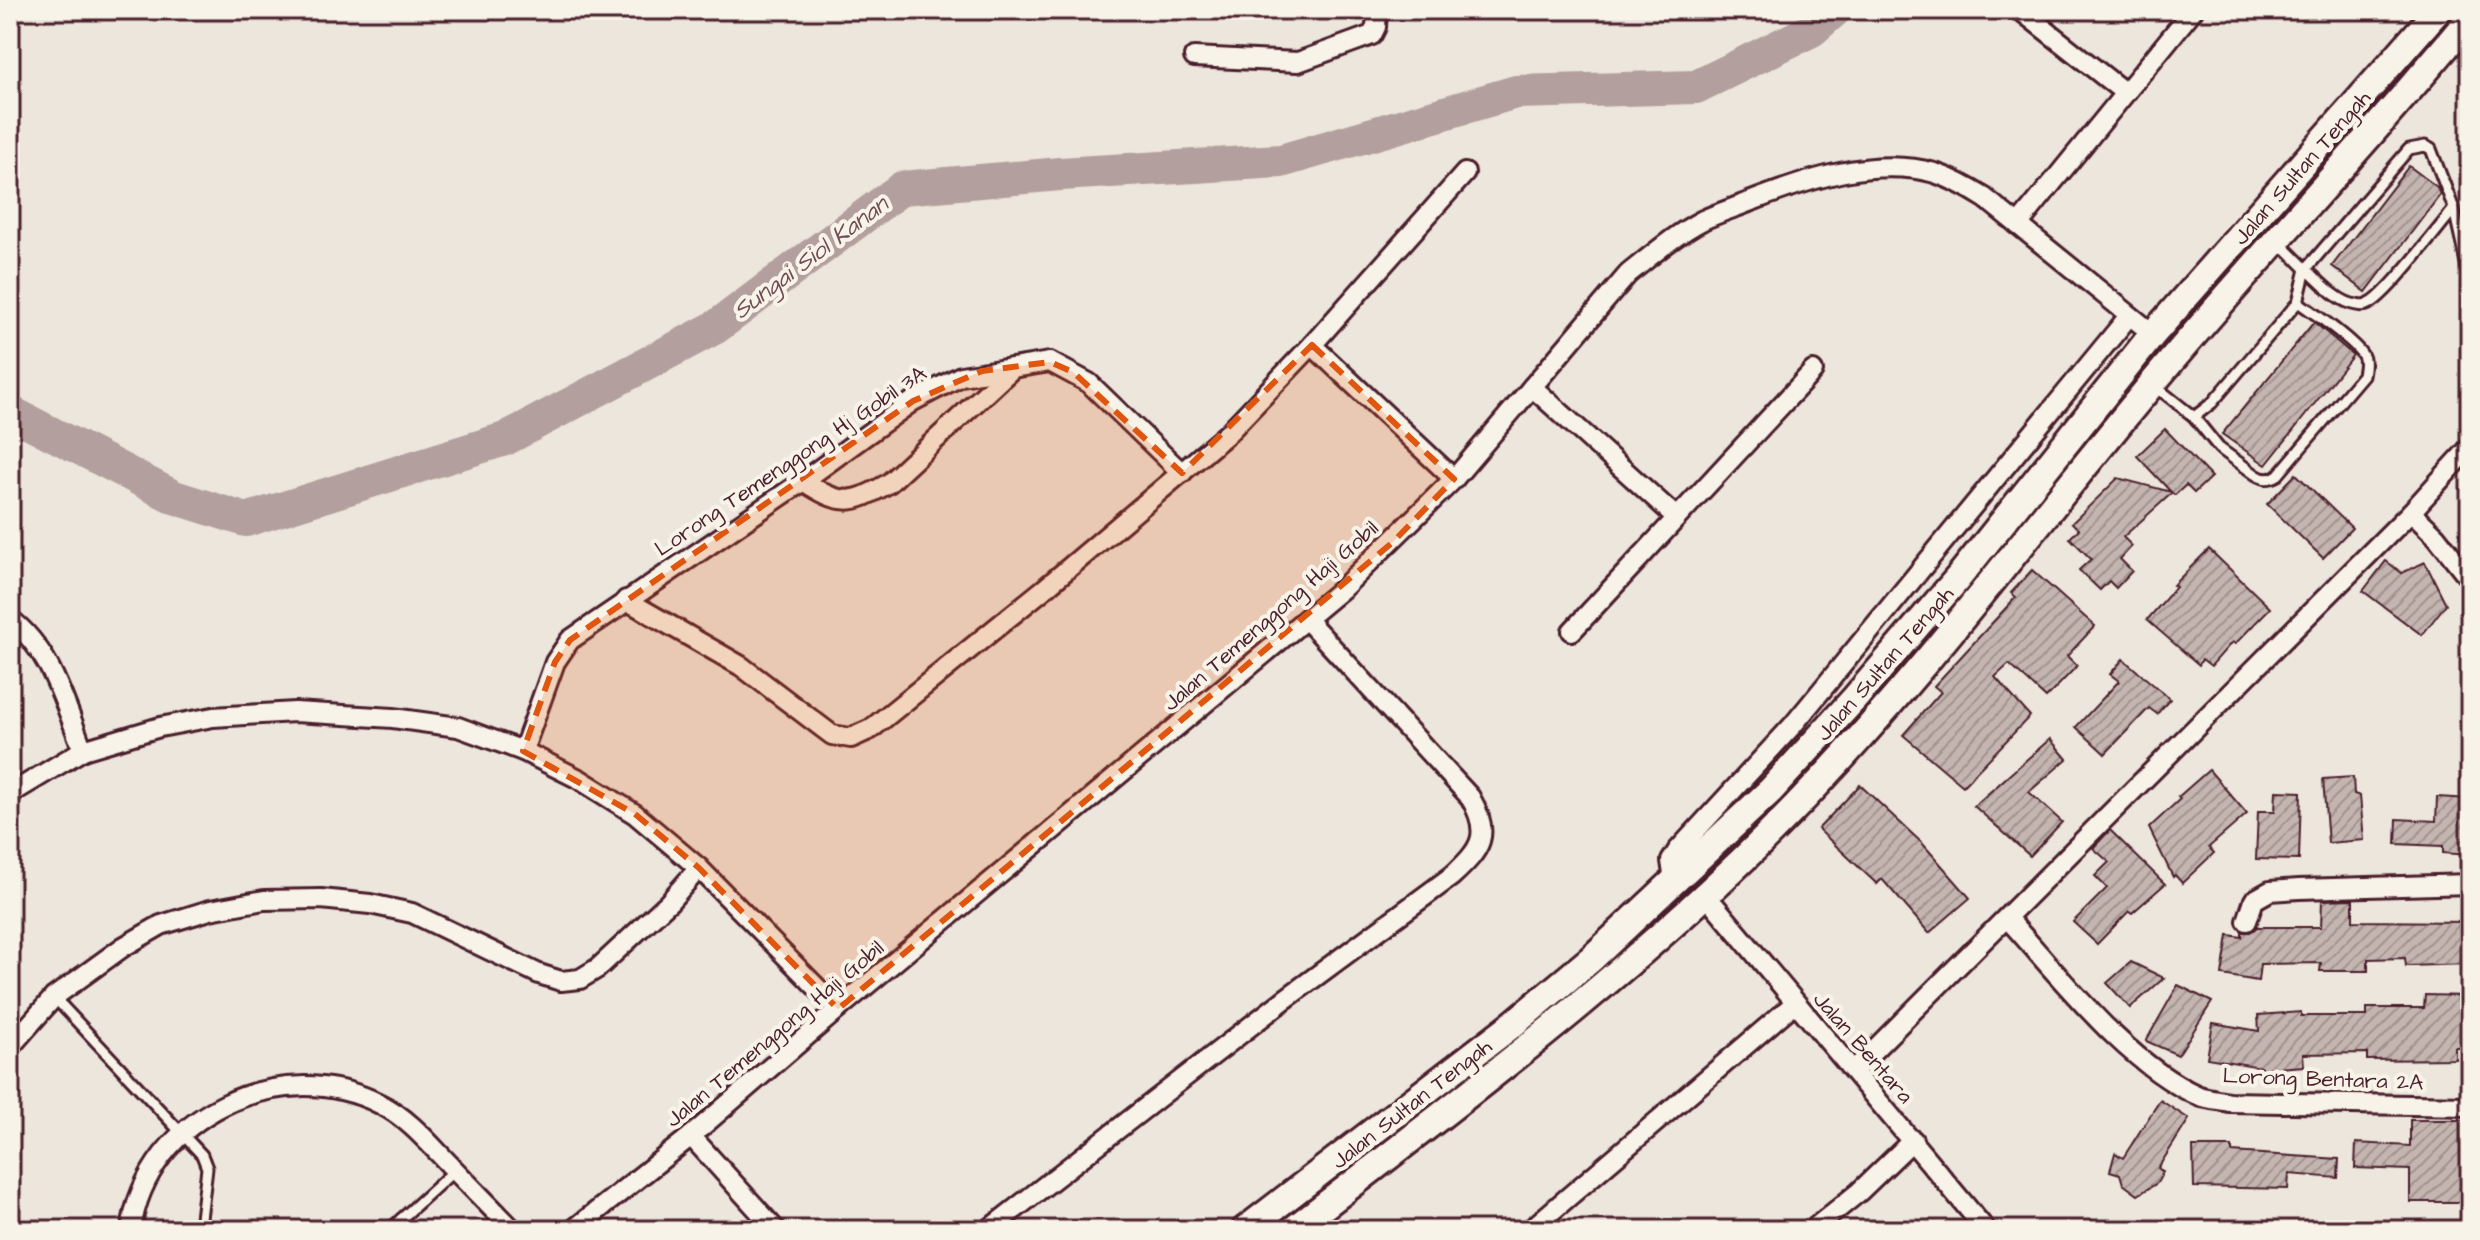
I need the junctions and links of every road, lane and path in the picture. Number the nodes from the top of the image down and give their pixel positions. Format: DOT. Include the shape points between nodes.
graph roads {
  1 [pos="1377,10"];
  2 [pos="2020,10"];
  3 [pos="2193,10"];
  4 [pos="2438,10"];
  5 [pos="2470,18"];
  6 [pos="1194,57"];
  7 [pos="2124,92"];
  8 [pos="1465,173"];
  9 [pos="2454,209"];
  10 [pos="2018,225"];
  11 [pos="2276,239"];
  12 [pos="2306,269"];
  13 [pos="2470,281"];
  14 [pos="2298,302"];
  15 [pos="2129,316"];
  16 [pos="2153,334"];
  17 [pos="1312,345"];
  18 [pos="1013,368"];
  19 [pos="1813,371"];
  20 [pos="2152,384"];
  21 [pos="1532,387"];
  22 [pos="2194,417"];
  23 [pos="2470,447"];
  24 [pos="1182,473"];
  25 [pos="1454,479"];
  26 [pos="803,481"];
  27 [pos="2411,512"];
  28 [pos="1676,517"];
  29 [pos="2470,579"];
  30 [pos="626,600"];
  31 [pos="10,619"];
  32 [pos="1307,620"];
  33 [pos="1572,631"];
  34 [pos="83,750"];
  35 [pos="523,751"];
  36 [pos="10,794"];
  37 [pos="699,868"];
  38 [pos="1674,881"];
  39 [pos="2470,884"];
  40 [pos="1706,895"];
  41 [pos="2007,918"];
  42 [pos="2247,921"];
  43 [pos="54,997"];
  44 [pos="1795,1003"];
  45 [pos="838,1009"];
  46 [pos="10,1047"];
  47 [pos="1854,1070"];
  48 [pos="2470,1106"];
  49 [pos="183,1132"];
  50 [pos="691,1136"];
  51 [pos="1913,1140"];
  52 [pos="455,1170"];
  53 [pos="401,1219"];
  54 [pos="200,1227"];
  55 [pos="131,1230"];
  56 [pos="389,1230"];
  57 [pos="412,1230"];
  58 [pos="513,1230"];
  59 [pos="573,1230"];
  60 [pos="776,1230"];
  61 [pos="988,1230"];
  62 [pos="1245,1230"];
  63 [pos="1293,1230"];
  64 [pos="1530,1230"];
  65 [pos="1812,1230"];
  66 [pos="1986,1230"];
  1 -- 6 [label="street" via="1372,35 1298,62"];
  2 -- 7 [label="street"];
  3 -- 7 [label="street"];
  4 -- 16 [label="main road, Jalan Sultan Tengah"];
  5 -- 11 [label="main road, Jalan Sultan Tengah"];
  7 -- 10 [label="street"];
  8 -- 17 [label="street"];
  9 -- 12 [label="lane" via="2367,306 2342,300"];
  9 -- 12 [label="lane" via="2431,149 2415,146"];
  9 -- 13 [label="lane"];
  10 -- 15 [label="street, Jalan Temenggong Haji Gobil"];
  10 -- 21 [label="street, Jalan Temenggong Haji Gobil" via="1961,183 1934,173 1851,170 1807,179 1703,220 1660,248 1628,274"];
  11 -- 12 [label="lane"];
  11 -- 20 [label="main road, Jalan Sultan Tengah"];
  12 -- 14 [label="lane"];
  14 -- 22 [label="lane"];
  14 -- 22 [label="lane" via="2363,355 2363,375 2278,475 2256,475 2219,448"];
  15 -- 16 [label="street, Jalan Temenggong Haji Gobil"];
  15 -- 38 [label="street" via="1793,725 1678,850 1671,861"];
  16 -- 38 [label="main road, Jalan Sultan Tengah" via="1855,698 1771,790"];
  17 -- 24 [label="street"];
  17 -- 25 [label="street"];
  18 -- 24 [label="street, Lorong Temenggong Hj Gobil 3A" via="1050,362 1073,372 1104,395"];
  18 -- 26 [label="street, Lorong Temenggong Hj Gobil 3A" via="982,371 944,384"];
  18 -- 26 [label="street" via="872,493 841,502"];
  19 -- 28 [label="street"];
  20 -- 22 [label="lane"];
  20 -- 40 [label="main road, Jalan Sultan Tengah" via="1877,721"];
  21 -- 25 [label="street, Jalan Temenggong Haji Gobil"];
  21 -- 28 [label="street"];
  23 -- 27 [label="street"];
  24 -- 30 [label="street" via="871,729 851,738 832,735 741,666"];
  25 -- 32 [label="street, Jalan Temenggong Haji Gobil"];
  26 -- 30 [label="street, Lorong Temenggong Hj Gobil 3A"];
  27 -- 29 [label="street"];
  27 -- 41 [label="street"];
  28 -- 33 [label="street"];
  30 -- 35 [label="street, Lorong Temenggong Hj Gobil 3A" via="561,650"];
  31 -- 34 [label="street" via="44,653"];
  32 -- 45 [label="street, Jalan Temenggong Haji Gobil"];
  32 -- 61 [label="street" via="1470,797 1484,830 1478,847 1452,876"];
  34 -- 35 [label="street" via="200,719 295,712 458,727"];
  34 -- 36 [label="street"];
  35 -- 37 [label="street" via="635,814"];
  37 -- 43 [label="street" via="609,959 580,979 561,981 539,974 412,913 321,899 264,900 161,925"];
  37 -- 45 [label="street"];
  38 -- 62 [label="main road, Jalan Sultan Tengah" via="1513,1024"];
  39 -- 42 [label="street" via="2270,891 2254,900"];
  40 -- 44 [label="street, Jalan Bentara"];
  40 -- 63 [label="main road, Jalan Sultan Tengah" via="1529,1048"];
  41 -- 47 [label="street"];
  41 -- 48 [label="street, Lorong Bentara 2A" via="2118,1039 2161,1074 2200,1096 2229,1102"];
  43 -- 46 [label="street"];
  43 -- 49 [label="lane"];
  44 -- 47 [label="street, Jalan Bentara"];
  44 -- 64 [label="street"];
  45 -- 50 [label="street, Jalan Temenggong Haji Gobil"];
  47 -- 51 [label="street, Jalan Bentara"];
  49 -- 52 [label="street" via="246,1093 318,1087 380,1104 414,1128"];
  49 -- 54 [label="lane" via="207,1168"];
  49 -- 55 [label="street" via="142,1188"];
  50 -- 59 [label="street, Jalan Temenggong Haji Gobil"];
  50 -- 60 [label="street"];
  51 -- 65 [label="street"];
  51 -- 66 [label="street, Jalan Bentara"];
  52 -- 53 [label="lane"];
  52 -- 58 [label="street"];
  53 -- 56 [label="lane"];
  53 -- 57 [label="lane"];
}
